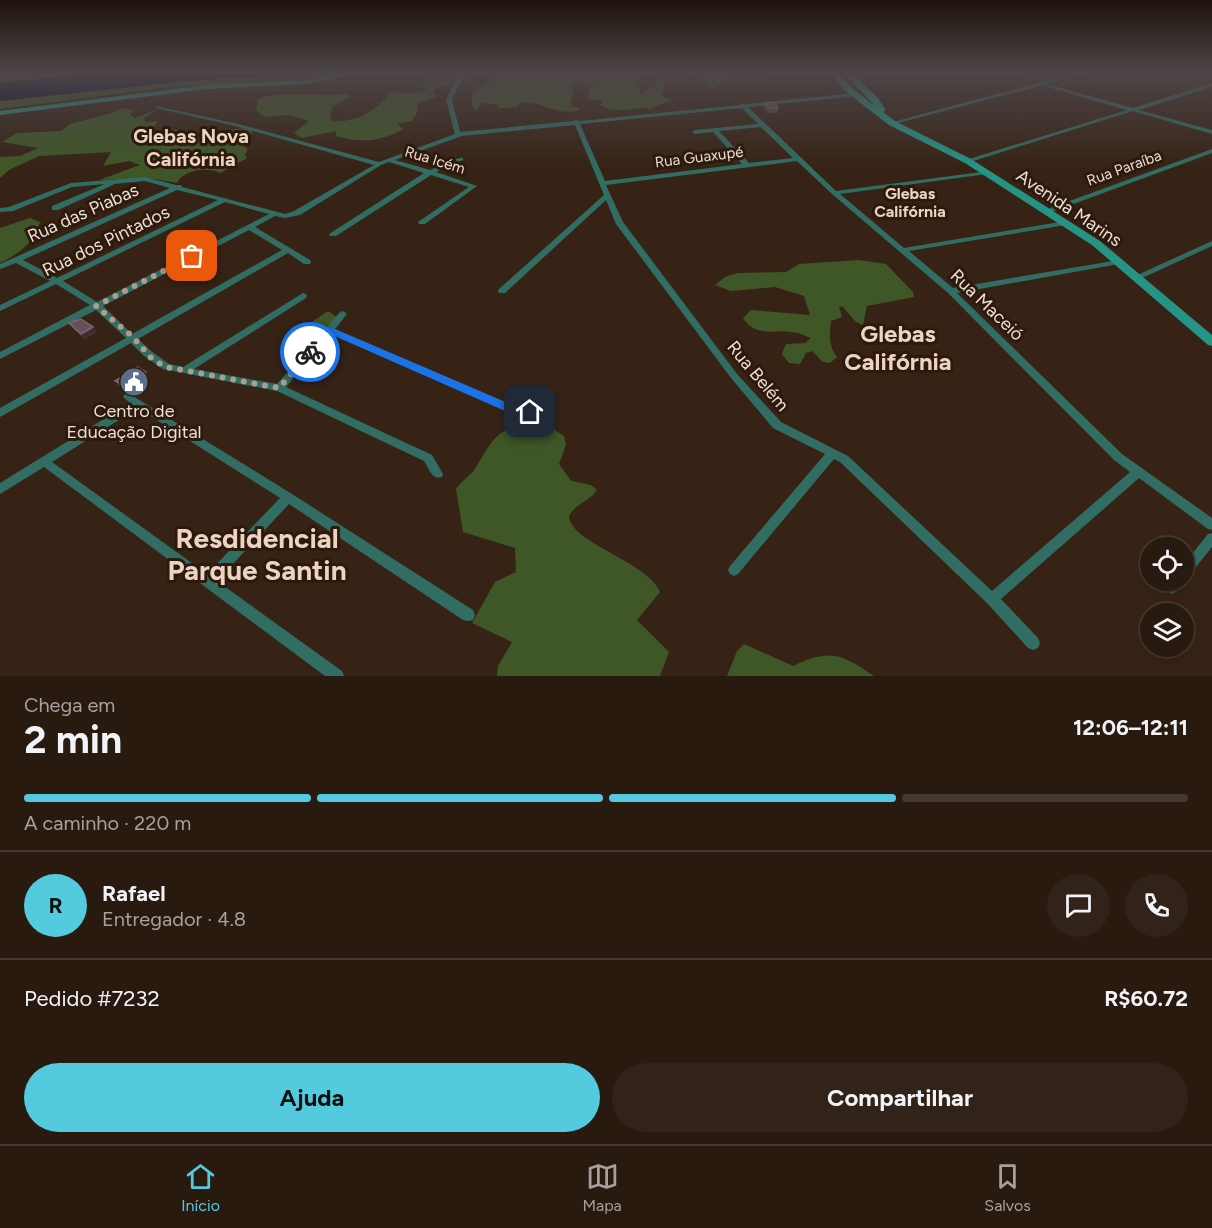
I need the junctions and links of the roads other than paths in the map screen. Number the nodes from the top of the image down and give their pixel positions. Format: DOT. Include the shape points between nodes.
graph roads {
  1 [pos="62,104"];
  2 [pos="64,104"];
  3 [pos="450,104"];
  4 [pos="757,104"];
  5 [pos="868,104"];
  6 [pos="876,104"];
  7 [pos="968,104"];
  8 [pos="1113,104"];
  9 [pos="1156,104"];
  10 [pos="742,105"];
  11 [pos="158,107"];
  12 [pos="1136,110"];
  13 [pos="0,111"];
  14 [pos="576,121"];
  15 [pos="892,123"];
  16 [pos="762,125"];
  17 [pos="715,130"];
  18 [pos="695,132"];
  19 [pos="1212,132"];
  20 [pos="458,135"];
  21 [pos="1212,151"];
  22 [pos="461,159"];
  23 [pos="798,159"];
  24 [pos="388,160"];
  25 [pos="968,160"];
  26 [pos="379,164"];
  27 [pos="747,165"];
  28 [pos="987,172"];
  29 [pos="430,173"];
  30 [pos="122,180"];
  31 [pos="603,183"];
  32 [pos="179,186"];
  33 [pos="834,193"];
  34 [pos="607,196"];
  35 [pos="224,200"];
  36 [pos="55,208"];
  37 [pos="0,210"];
  38 [pos="1046,211"];
  39 [pos="272,215"];
  40 [pos="422,222"];
  41 [pos="1066,223"];
  42 [pos="250,227"];
  43 [pos="333,234"];
  44 [pos="1212,243"];
  45 [pos="288,250"];
  46 [pos="903,250"];
  47 [pos="17,260"];
  48 [pos="307,262"];
  49 [pos="1119,262"];
  50 [pos="0,267"];
  51 [pos="1137,277"];
  52 [pos="58,282"];
  53 [pos="502,291"];
  54 [pos="951,291"];
  55 [pos="303,296"];
  56 [pos="96,306"];
  57 [pos="0,308"];
  58 [pos="343,314"];
  59 [pos="329,330"];
  60 [pos="133,337"];
  61 [pos="1212,342"];
  62 [pos="0,356"];
  63 [pos="184,370"];
  64 [pos="279,388"];
  65 [pos="530,412"];
  66 [pos="0,413"];
  67 [pos="832,453"];
  68 [pos="43,460"];
  69 [pos="1138,472"];
  70 [pos="438,474"];
  71 [pos="0,489"];
  72 [pos="288,497"];
  73 [pos="1212,525"];
  74 [pos="1212,537"];
  75 [pos="1194,560"];
  76 [pos="734,570"];
  77 [pos="209,581"];
  78 [pos="992,599"];
  79 [pos="468,615"];
  80 [pos="1034,643"];
  81 [pos="337,676"];
  1 -- 13 [label="main road"];
  2 -- 13 [label="main road"];
  3 -- 20 [label="street"];
  4 -- 10 [label="street"];
  5 -- 15 [label="main road"];
  6 -- 15 [label="main road"];
  7 -- 15 [label="street"];
  8 -- 12 [label="street"];
  9 -- 12 [label="street"];
  10 -- 14 [label="street"];
  10 -- 16 [label="street, Rua Maceió"];
  11 -- 26 [label="street"];
  12 -- 19 [label="street"];
  12 -- 25 [label="street"];
  14 -- 20 [label="street"];
  14 -- 31 [label="street, Rua Belém"];
  15 -- 25 [label="main road, Avenida Marins"];
  16 -- 17 [label="street"];
  16 -- 23 [label="street, Rua Maceió"];
  17 -- 18 [label="street"];
  17 -- 27 [label="street"];
  20 -- 24 [label="street"];
  21 -- 38 [label="street, Rua Paraíba"];
  22 -- 29 [label="street"];
  23 -- 27 [label="street, Rua Guaxupé"];
  23 -- 33 [label="street, Rua Maceió"];
  24 -- 26 [label="street"];
  24 -- 29 [label="street, Rua Icém"];
  25 -- 28 [label="main road, Avenida Marins"];
  26 -- 39 [label="street" via="297,213"];
  27 -- 31 [label="street, Rua Guaxupé"];
  28 -- 33 [label="street"];
  28 -- 38 [label="main road, Avenida Marins"];
  29 -- 40 [label="street, Rua Icém" via="474,186"];
  29 -- 43 [label="street"];
  30 -- 32 [label="street" via="145,179"];
  30 -- 36 [label="street"];
  30 -- 37 [label="street" via="67,186"];
  31 -- 34 [label="street, Rua Belém"];
  32 -- 35 [label="street"];
  32 -- 47 [label="street, Rua das Piabas"];
  33 -- 46 [label="street, Rua Maceió"];
  34 -- 53 [label="street"];
  34 -- 67 [label="street, Rua Belém" via="619,222 734,376 777,425"];
  35 -- 39 [label="street"];
  35 -- 52 [label="street, Rua dos Pintados"];
  38 -- 41 [label="main road, Avenida Marins"];
  39 -- 42 [label="street"];
  41 -- 46 [label="street"];
  41 -- 49 [label="main road, Avenida Marins"];
  42 -- 45 [label="street"];
  42 -- 56 [label="street"];
  44 -- 51 [label="street"];
  45 -- 48 [label="street"];
  45 -- 60 [label="street"];
  46 -- 54 [label="street, Rua Maceió"];
  47 -- 50 [label="street, Rua das Piabas"];
  47 -- 52 [label="street"];
  49 -- 51 [label="main road, Avenida Marins"];
  49 -- 54 [label="street"];
  51 -- 61 [label="main road, Avenida Marins"];
  52 -- 56 [label="street"];
  52 -- 57 [label="street, Rua dos Pintados"];
  54 -- 69 [label="street, Rua Maceió" via="1118,457"];
  55 -- 63 [label="street"];
  56 -- 60 [label="street"];
  56 -- 62 [label="street"];
  58 -- 59 [label="street"];
  59 -- 64 [label="street"];
  59 -- 65 [label="street" via="516,411"];
  60 -- 63 [label="street" via="152,359 166,367"];
  60 -- 66 [label="street"];
  63 -- 64 [label="street"];
  64 -- 70 [label="street" via="428,458"];
  67 -- 76 [label="street"];
  67 -- 78 [label="street, Rua Belém" via="844,459"];
  68 -- 71 [label="street"];
  68 -- 72 [label="street" via="133,400"];
  68 -- 77 [label="street"];
  69 -- 73 [label="street, Rua Maceió"];
  69 -- 78 [label="street"];
  72 -- 77 [label="street"];
  72 -- 79 [label="street"];
  74 -- 75 [label="street"];
  77 -- 81 [label="street"];
  78 -- 80 [label="street, Rua Belém"];
}
